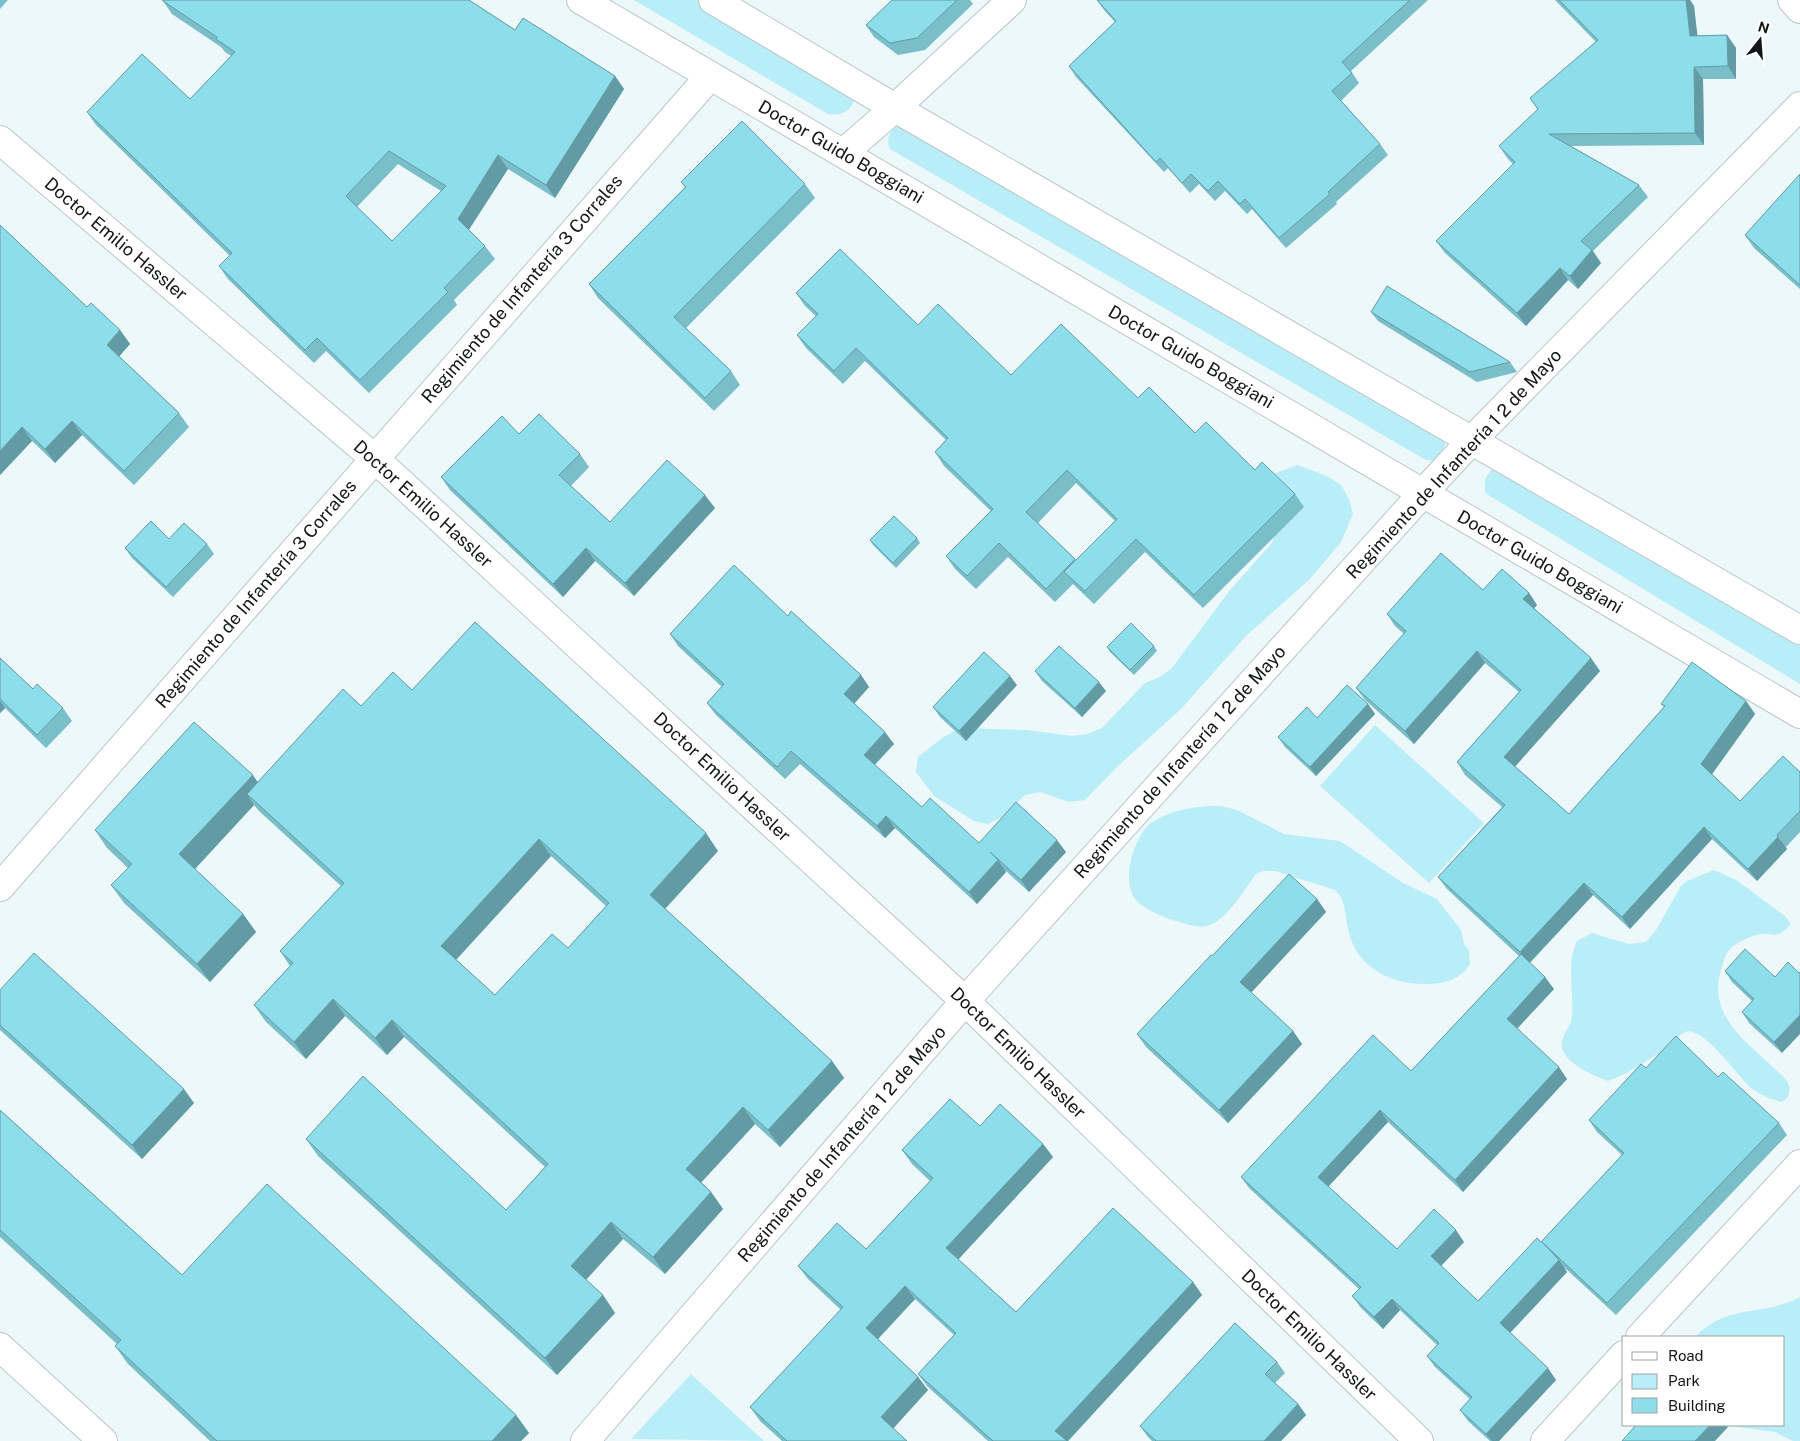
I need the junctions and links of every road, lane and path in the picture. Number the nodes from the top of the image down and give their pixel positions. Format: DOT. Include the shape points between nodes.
graph roads {
  1 [pos="582,0"];
  2 [pos="713,0"];
  3 [pos="1012,0"];
  4 [pos="1792,0"];
  5 [pos="1800,9"];
  6 [pos="710,76"];
  7 [pos="1800,106"];
  8 [pos="896,108"];
  9 [pos="0,140"];
  10 [pos="843,153"];
  11 [pos="1473,439"];
  12 [pos="374,458"];
  13 [pos="1423,493"];
  14 [pos="1800,630"];
  15 [pos="1800,714"];
  16 [pos="0,887"];
  17 [pos="965,1001"];
  18 [pos="1800,1164"];
  19 [pos="1641,1336"];
  20 [pos="0,1346"];
  21 [pos="1622,1357"];
  22 [pos="103,1441"];
  23 [pos="585,1441"];
  24 [pos="1419,1441"];
  25 [pos="1545,1441"];
  1 -- 6 [label="main road, Doctor Guido Boggiani"];
  2 -- 8 [label="main road"];
  3 -- 8 [label="main road"];
  4 -- 5 [label="main road"];
  6 -- 10 [label="main road, Doctor Guido Boggiani"];
  6 -- 12 [label="main road, Regimiento de Infantería 3 Corrales"];
  7 -- 11 [label="main road, Regimiento de Infantería 1 2 de Mayo"];
  8 -- 10 [label="main road"];
  8 -- 11 [label="main road"];
  9 -- 12 [label="main road, Doctor Emilio Hassler"];
  10 -- 13 [label="main road, Doctor Guido Boggiani"];
  11 -- 13 [label="main road, Regimiento de Infantería 1 2 de Mayo"];
  11 -- 14 [label="main road"];
  12 -- 16 [label="main road, Regimiento de Infantería 3 Corrales"];
  12 -- 17 [label="main road, Doctor Emilio Hassler"];
  13 -- 15 [label="main road, Doctor Guido Boggiani"];
  13 -- 17 [label="main road, Regimiento de Infantería 1 2 de Mayo"];
  17 -- 23 [label="main road, Regimiento de Infantería 1 2 de Mayo"];
  17 -- 24 [label="main road, Doctor Emilio Hassler"];
  18 -- 19 [label="main road"];
  20 -- 22 [label="main road"];
  21 -- 25 [label="main road"];
}
